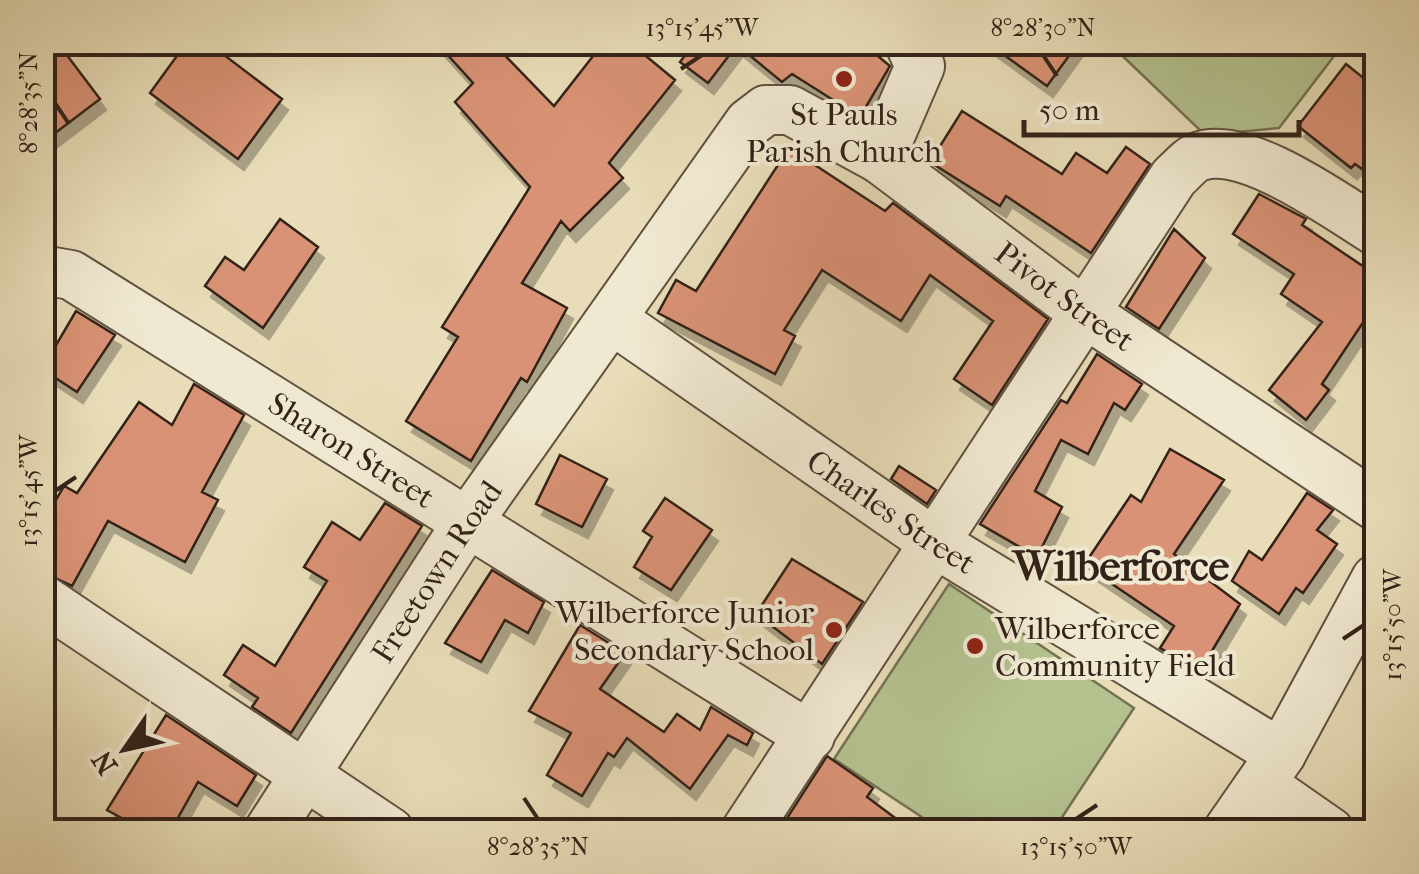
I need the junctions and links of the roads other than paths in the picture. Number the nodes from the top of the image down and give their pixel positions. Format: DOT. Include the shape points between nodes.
graph roads {
  1 [pos="909,42"];
  2 [pos="750,122"];
  3 [pos="880,158"];
  4 [pos="1376,230"];
  5 [pos="42,270"];
  6 [pos="1085,313"];
  7 [pos="613,320"];
  8 [pos="1376,506"];
  9 [pos="469,520"];
  10 [pos="935,543"];
  11 [pos="1376,578"];
  12 [pos="42,598"];
  13 [pos="810,736"];
  14 [pos="1271,768"];
  15 [pos="305,776"];
  16 [pos="268,832"];
  17 [pos="390,832"];
  18 [pos="744,832"];
  19 [pos="1227,832"];
  20 [pos="1330,832"];
  1 -- 3 [label="street" via="920,66"];
  2 -- 3 [label="street, Pivot Street" via="766,110 790,110"];
  2 -- 7 [label="street, Freetown Road"];
  3 -- 6 [label="street, Pivot Street"];
  4 -- 6 [label="street" via="1268,168 1226,152 1197,157 1174,177"];
  5 -- 9 [label="street, Sharon Street" via="72,275"];
  6 -- 8 [label="street, Pivot Street"];
  6 -- 10 [label="street"];
  7 -- 9 [label="street, Freetown Road"];
  7 -- 10 [label="street, Charles Street"];
  9 -- 13 [label="street, Sharon Street"];
  9 -- 15 [label="street, Freetown Road"];
  10 -- 13 [label="street"];
  10 -- 14 [label="street, Charles Street"];
  11 -- 14 [label="street"];
  12 -- 15 [label="street"];
  13 -- 18 [label="street"];
  14 -- 19 [label="street"];
  14 -- 20 [label="street, Charles Street"];
  15 -- 16 [label="street, Freetown Road"];
  15 -- 17 [label="street"];
}
